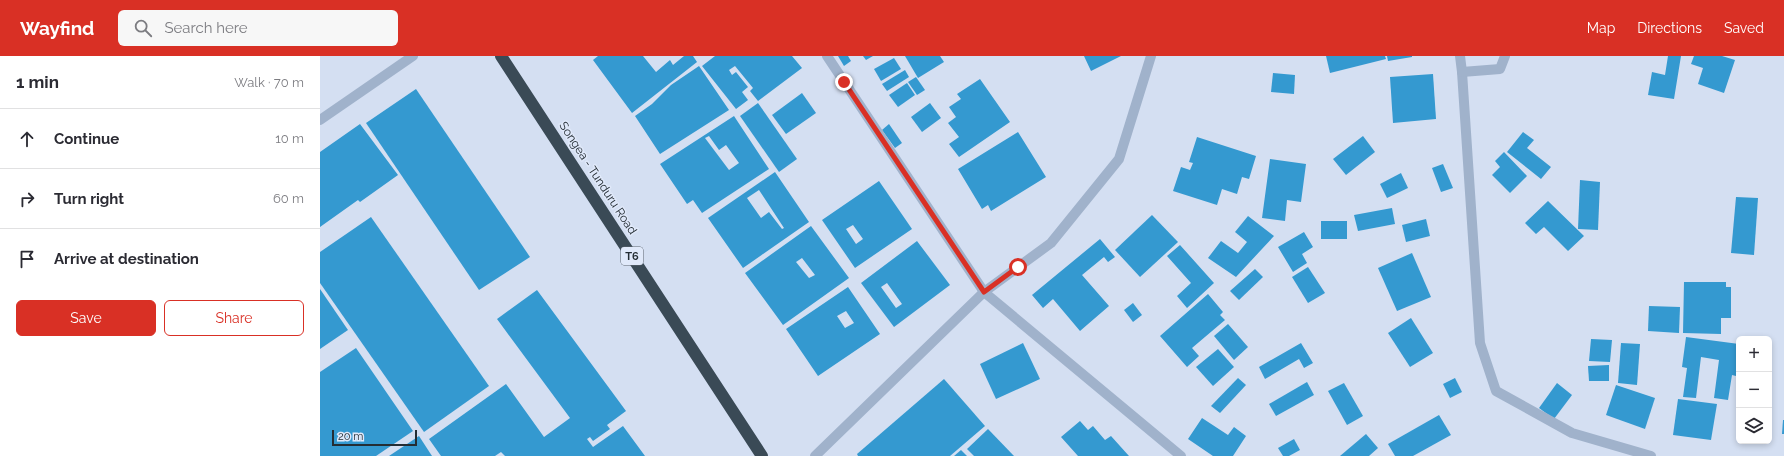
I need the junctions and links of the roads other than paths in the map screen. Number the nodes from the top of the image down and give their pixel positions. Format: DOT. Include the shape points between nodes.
graph roads {
  1 [pos="413,56"];
  2 [pos="501,56"];
  3 [pos="827,56"];
  4 [pos="1150,56"];
  5 [pos="1460,56"];
  6 [pos="1505,56"];
  7 [pos="1462,72"];
  8 [pos="320,120"];
  9 [pos="984,292"];
  10 [pos="762,456"];
  11 [pos="815,456"];
  12 [pos="1181,456"];
  13 [pos="1651,456"];
  1 -- 8 [label="street"];
  2 -- 10 [label="highway, Songea - Tunduru Road / T6"];
  3 -- 9 [label="street"];
  4 -- 9 [label="street" via="1119,159 1051,243"];
  5 -- 7 [label="street"];
  6 -- 7 [label="street" via="1500,69"];
  7 -- 13 [label="street" via="1480,343 1496,391 1572,433"];
  9 -- 11 [label="street"];
  9 -- 12 [label="street"];
}
